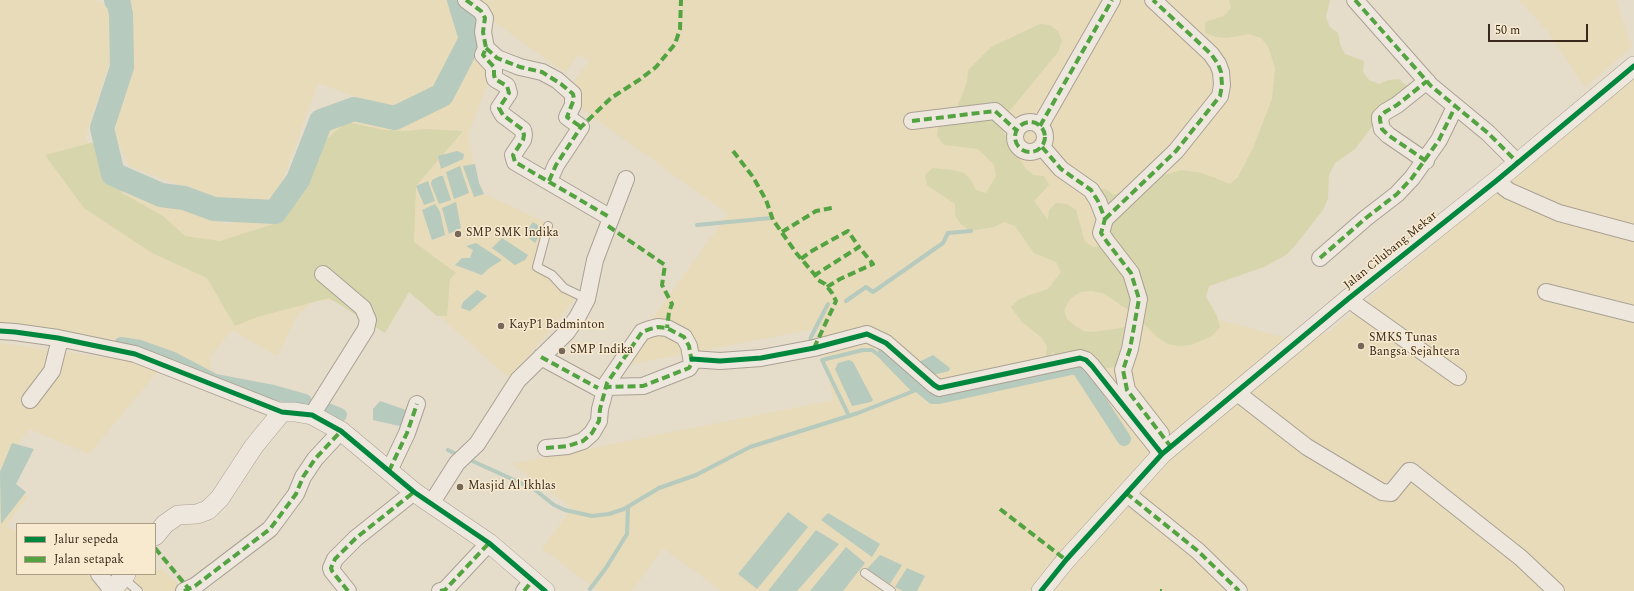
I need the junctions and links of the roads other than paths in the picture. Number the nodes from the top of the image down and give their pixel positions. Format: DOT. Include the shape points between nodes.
graph roads {
  1 [pos="466,0"];
  2 [pos="1112,0"];
  3 [pos="1153,0"];
  4 [pos="1355,0"];
  5 [pos="486,48"];
  6 [pos="1634,66"];
  7 [pos="1427,81"];
  8 [pos="1455,106"];
  9 [pos="912,122"];
  10 [pos="1040,126"];
  11 [pos="1016,130"];
  12 [pos="1042,147"];
  13 [pos="1426,161"];
  14 [pos="1517,162"];
  15 [pos="626,178"];
  16 [pos="549,180"];
  17 [pos="1496,181"];
  18 [pos="611,218"];
  19 [pos="1105,219"];
  20 [pos="548,226"];
  21 [pos="1634,232"];
  22 [pos="1320,258"];
  23 [pos="323,274"];
  24 [pos="1546,292"];
  25 [pos="587,299"];
  26 [pos="1348,299"];
  27 [pos="1634,314"];
  28 [pos="0,332"];
  29 [pos="60,339"];
  30 [pos="541,357"];
  31 [pos="692,359"];
  32 [pos="1458,377"];
  33 [pos="602,388"];
  34 [pos="1236,392"];
  35 [pos="30,400"];
  36 [pos="417,404"];
  37 [pos="282,412"];
  38 [pos="312,415"];
  39 [pos="341,431"];
  40 [pos="546,448"];
  41 [pos="1166,450"];
  42 [pos="389,471"];
  43 [pos="414,492"];
  44 [pos="1126,493"];
  45 [pos="431,504"];
  46 [pos="156,535"];
  47 [pos="489,543"];
  48 [pos="865,573"];
  49 [pos="101,575"];
  50 [pos="118,583"];
  51 [pos="534,587"];
  52 [pos="138,591"];
  53 [pos="184,591"];
  54 [pos="348,591"];
  55 [pos="440,591"];
  56 [pos="891,591"];
  57 [pos="1041,591"];
  58 [pos="1239,591"];
  59 [pos="1556,591"];
  1 -- 5 [label="street" via="481,11 485,18 483,32"];
  2 -- 10 [label="street"];
  3 -- 19 [label="street" via="1211,54 1218,64 1222,85 1220,96 1176,151"];
  4 -- 7 [label="street"];
  5 -- 16 [label="street" via="483,55 494,68 495,79 507,86 509,93 499,108 503,115 523,130 524,135 513,155 515,162"];
  5 -- 16 [label="street" via="497,58 542,72 573,94 573,104 567,117 581,127"];
  6 -- 14 [label="street, Jalan Cilubang Mekar"];
  7 -- 8 [label="street"];
  7 -- 13 [label="street" via="1380,117 1382,129 1388,135"];
  8 -- 13 [label="street"];
  8 -- 14 [label="street" via="1488,133"];
  9 -- 11 [label="street" via="995,111"];
  10 -- 11 [label="street" via="1032,122 1023,123"];
  10 -- 12 [label="street" via="1045,136"];
  11 -- 12 [label="street" via="1014,141 1021,150 1032,153"];
  12 -- 19 [label="street" via="1061,170 1091,190"];
  13 -- 22 [label="street" via="1397,194"];
  14 -- 17 [label="street, Jalan Cilubang Mekar"];
  15 -- 18 [label="street"];
  16 -- 18 [label="street"];
  17 -- 21 [label="street" via="1509,191 1559,213"];
  17 -- 26 [label="street, Jalan Cilubang Mekar"];
  18 -- 25 [label="street" via="594,260"];
  19 -- 41 [label="street" via="1102,233 1131,273 1139,299 1130,349 1123,370 1127,390"];
  20 -- 25 [label="lane" via="537,267 552,275 564,288"];
  23 -- 38 [label="street" via="363,308 368,320 366,329"];
  24 -- 27 [label="street"];
  25 -- 30 [label="street" via="567,332"];
  26 -- 32 [label="street"];
  26 -- 34 [label="street, Jalan Cilubang Mekar"];
  28 -- 29 [label="street"];
  29 -- 35 [label="street" via="52,370"];
  29 -- 37 [label="street" via="135,354"];
  30 -- 33 [label="street"];
  30 -- 45 [label="street" via="518,380 477,444 457,463"];
  31 -- 33 [label="street" via="689,368 643,386"];
  31 -- 33 [label="street" via="684,337 667,328 650,329 642,332"];
  31 -- 41 [label="street" via="720,361 761,358 868,334 883,341 939,388 1080,358 1092,366"];
  33 -- 40 [label="street" via="599,421 592,433 583,441 568,446"];
  34 -- 41 [label="street, Jalan Cilubang Mekar"];
  34 -- 59 [label="street" via="1308,447 1382,492 1391,493 1411,471 1521,558"];
  36 -- 42 [label="street"];
  37 -- 38 [label="street"];
  37 -- 46 [label="street" via="254,446 220,498 208,510 197,514 178,515 165,524"];
  38 -- 39 [label="street"];
  39 -- 42 [label="street"];
  39 -- 53 [label="street" via="315,459 296,494 270,529 195,586"];
  41 -- 44 [label="street, Jalan Cilubang Mekar"];
  42 -- 43 [label="street"];
  43 -- 45 [label="street"];
  43 -- 54 [label="street" via="356,538 335,559 332,571"];
  44 -- 57 [label="street, Jalan Cilubang Mekar"];
  44 -- 58 [label="street" via="1198,551"];
  45 -- 47 [label="street"];
  47 -- 51 [label="street"];
  47 -- 55 [label="street" via="445,590"];
  48 -- 56 [label="lane"];
  49 -- 50 [label="street"];
  50 -- 52 [label="lane"];
}
